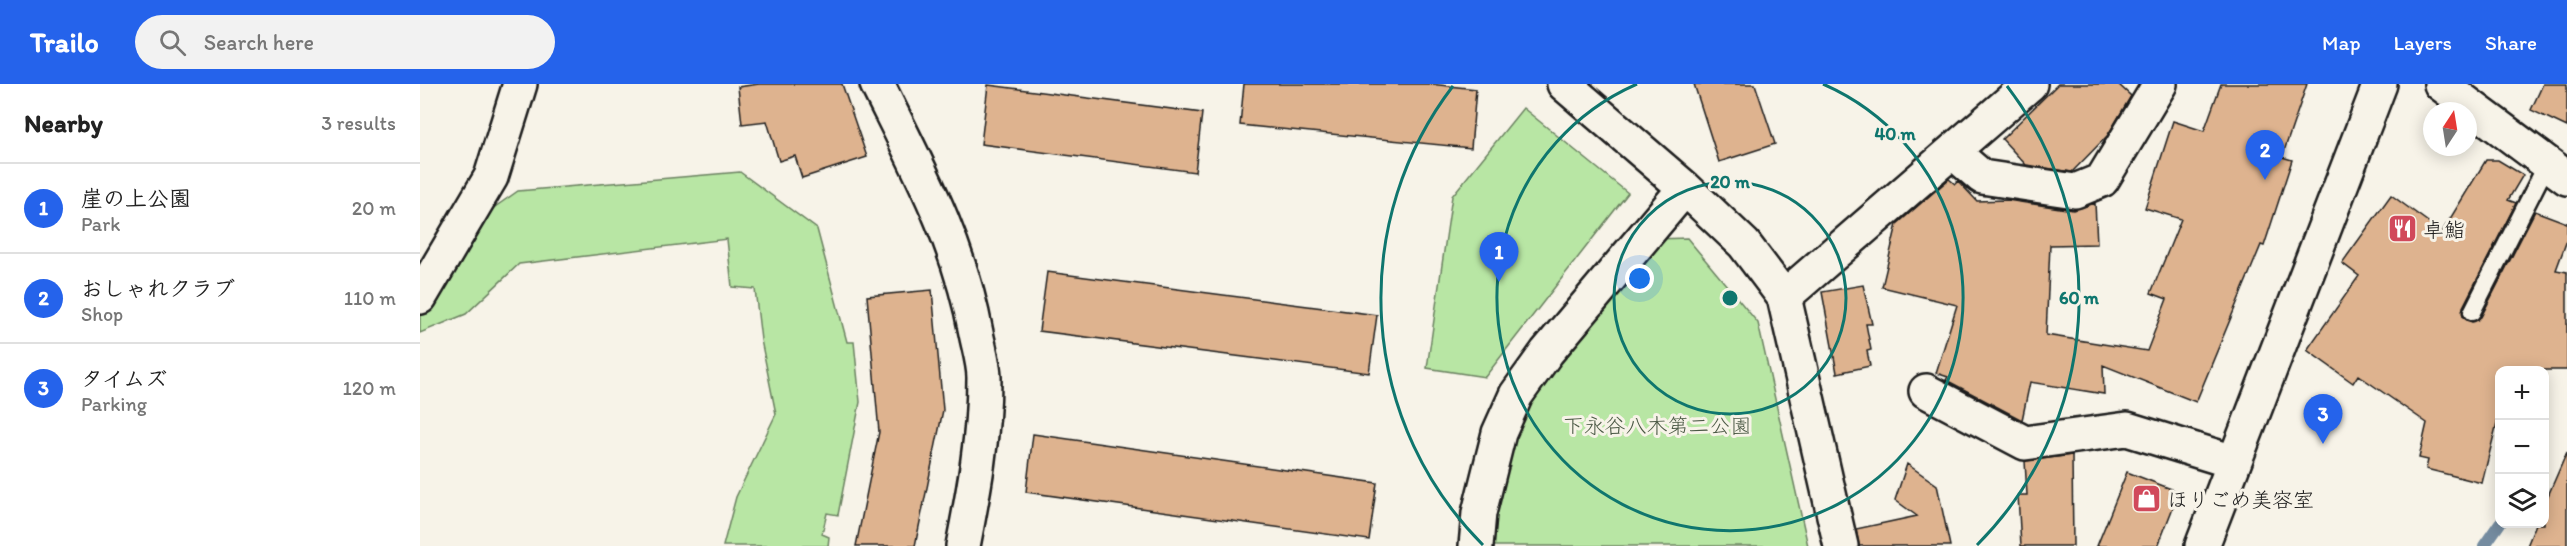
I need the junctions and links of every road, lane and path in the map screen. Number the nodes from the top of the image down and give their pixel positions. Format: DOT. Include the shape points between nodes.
graph roads {
  1 [pos="520,84"];
  2 [pos="877,84"];
  3 [pos="1564,84"];
  4 [pos="2030,84"];
  5 [pos="2160,84"];
  6 [pos="2379,84"];
  7 [pos="2441,84"];
  8 [pos="1953,152"];
  9 [pos="2557,171"];
  10 [pos="1685,188"];
  11 [pos="420,297"];
  12 [pos="1784,297"];
  13 [pos="2472,312"];
  14 [pos="1926,391"];
  15 [pos="2234,462"];
  16 [pos="963,546"];
  17 [pos="1476,546"];
  18 [pos="1841,546"];
  19 [pos="2202,546"];
  1 -- 11 [label="street" via="491,177"];
  2 -- 16 [label="street" via="936,201 970,299 984,376 980,457"];
  3 -- 10 [label="street"];
  4 -- 8 [label="street"];
  5 -- 8 [label="street" via="2102,180 2075,191 1982,177"];
  6 -- 15 [label="street"];
  7 -- 9 [label="street"];
  8 -- 12 [label="street"];
  9 -- 13 [label="lane"];
  10 -- 12 [label="street" via="1744,244"];
  10 -- 17 [label="street" via="1547,352 1516,395 1499,433 1479,513"];
  12 -- 18 [label="street"];
  14 -- 15 [label="street" via="2025,443 2127,429"];
  15 -- 19 [label="street"];
}
